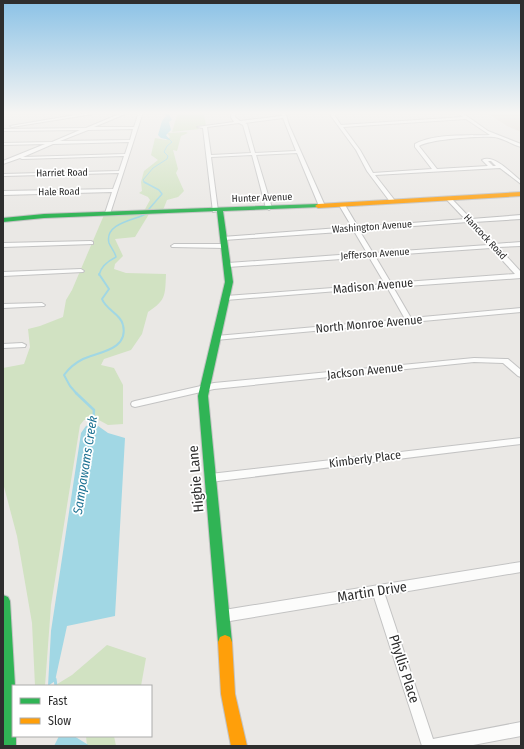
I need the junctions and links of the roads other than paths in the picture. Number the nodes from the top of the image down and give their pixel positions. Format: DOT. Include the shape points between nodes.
graph roads {
  1 [pos="43,147"];
  2 [pos="129,147"];
  3 [pos="208,147"];
  4 [pos="252,147"];
  5 [pos="297,147"];
  6 [pos="356,147"];
  7 [pos="417,147"];
  8 [pos="299,152"];
  9 [pos="254,154"];
  10 [pos="127,155"];
  11 [pos="209,156"];
  12 [pos="3,158"];
  13 [pos="16,158"];
  14 [pos="3,163"];
  15 [pos="491,167"];
  16 [pos="500,167"];
  17 [pos="435,170"];
  18 [pos="121,172"];
  19 [pos="372,174"];
  20 [pos="3,175"];
  21 [pos="521,183"];
  22 [pos="116,190"];
  23 [pos="3,193"];
  24 [pos="521,194"];
  25 [pos="449,198"];
  26 [pos="393,202"];
  27 [pos="342,205"];
  28 [pos="322,206"];
  29 [pos="269,208"];
  30 [pos="218,211"];
  31 [pos="108,213"];
  32 [pos="521,217"];
  33 [pos="3,220"];
  34 [pos="469,221"];
  35 [pos="355,228"];
  36 [pos="224,242"];
  37 [pos="91,243"];
  38 [pos="521,244"];
  39 [pos="3,245"];
  40 [pos="174,246"];
  41 [pos="492,246"];
  42 [pos="371,255"];
  43 [pos="228,265"];
  44 [pos="81,271"];
  45 [pos="3,274"];
  46 [pos="521,275"];
  47 [pos="388,285"];
  48 [pos="226,298"];
  49 [pos="42,305"];
  50 [pos="3,306"];
  51 [pos="521,310"];
  52 [pos="409,320"];
  53 [pos="216,338"];
  54 [pos="22,345"];
  55 [pos="3,346"];
  56 [pos="521,374"];
  57 [pos="204,389"];
  58 [pos="135,404"];
  59 [pos="521,441"];
  60 [pos="210,478"];
  61 [pos="521,567"];
  62 [pos="378,591"];
  63 [pos="3,601"];
  64 [pos="224,616"];
  65 [pos="521,729"];
  66 [pos="8,746"];
  67 [pos="239,746"];
  68 [pos="430,746"];
  1 -- 13 [label="street"];
  2 -- 10 [label="street"];
  3 -- 11 [label="street, Higbie Lane"];
  4 -- 9 [label="street"];
  5 -- 8 [label="street"];
  6 -- 19 [label="street"];
  7 -- 17 [label="street"];
  8 -- 9 [label="street"];
  8 -- 28 [label="street"];
  9 -- 11 [label="street"];
  9 -- 29 [label="street"];
  10 -- 13 [label="street"];
  10 -- 18 [label="street"];
  11 -- 30 [label="street, Higbie Lane"];
  12 -- 13 [label="street"];
  13 -- 14 [label="street"];
  15 -- 16 [label="street"];
  15 -- 16 [label="street" via="484,160 492,160"];
  15 -- 17 [label="street"];
  16 -- 21 [label="street"];
  17 -- 19 [label="street"];
  18 -- 20 [label="street, Harriet Road"];
  18 -- 22 [label="street"];
  19 -- 26 [label="street"];
  22 -- 23 [label="street, Hale Road"];
  22 -- 31 [label="street"];
  24 -- 25 [label="street, Hunter Avenue"];
  25 -- 26 [label="street, Hunter Avenue"];
  25 -- 34 [label="street, Hancock Road"];
  26 -- 27 [label="street, Hunter Avenue"];
  27 -- 28 [label="street, Hunter Avenue"];
  27 -- 35 [label="street"];
  28 -- 29 [label="street, Hunter Avenue"];
  29 -- 30 [label="street, Hunter Avenue"];
  30 -- 31 [label="street, Hunter Avenue"];
  30 -- 36 [label="street, Higbie Lane"];
  31 -- 33 [label="street, Hunter Avenue"];
  32 -- 34 [label="street, Washington Avenue"];
  34 -- 35 [label="street, Washington Avenue"];
  34 -- 41 [label="street, Hancock Road"];
  35 -- 36 [label="street, Washington Avenue"];
  35 -- 42 [label="street"];
  36 -- 40 [label="street, Washington Avenue"];
  36 -- 43 [label="street, Higbie Lane"];
  37 -- 39 [label="street"];
  38 -- 41 [label="street, Jefferson Avenue"];
  41 -- 42 [label="street, Jefferson Avenue"];
  41 -- 46 [label="street, Hancock Road"];
  42 -- 43 [label="street, Jefferson Avenue"];
  42 -- 47 [label="street"];
  43 -- 48 [label="street, Higbie Lane" via="229,282"];
  44 -- 45 [label="street"];
  46 -- 47 [label="street, Madison Avenue"];
  47 -- 48 [label="street, Madison Avenue"];
  47 -- 52 [label="street"];
  48 -- 53 [label="street, Higbie Lane"];
  49 -- 50 [label="street"];
  51 -- 52 [label="street, North Monroe Avenue"];
  52 -- 53 [label="street, North Monroe Avenue"];
  53 -- 57 [label="street, Higbie Lane"];
  54 -- 55 [label="street"];
  56 -- 57 [label="street, Jackson Avenue" via="504,361 474,360"];
  57 -- 58 [label="street, Jackson Avenue"];
  57 -- 60 [label="street, Higbie Lane"];
  59 -- 60 [label="street, Kimberly Place"];
  60 -- 64 [label="street, Higbie Lane"];
  61 -- 62 [label="street, Martin Drive"];
  62 -- 64 [label="street, Martin Drive"];
  62 -- 68 [label="street, Phyllis Place"];
  63 -- 66 [label="street"];
  64 -- 67 [label="street, Higbie Lane" via="230,706"];
  65 -- 68 [label="street"];
}
